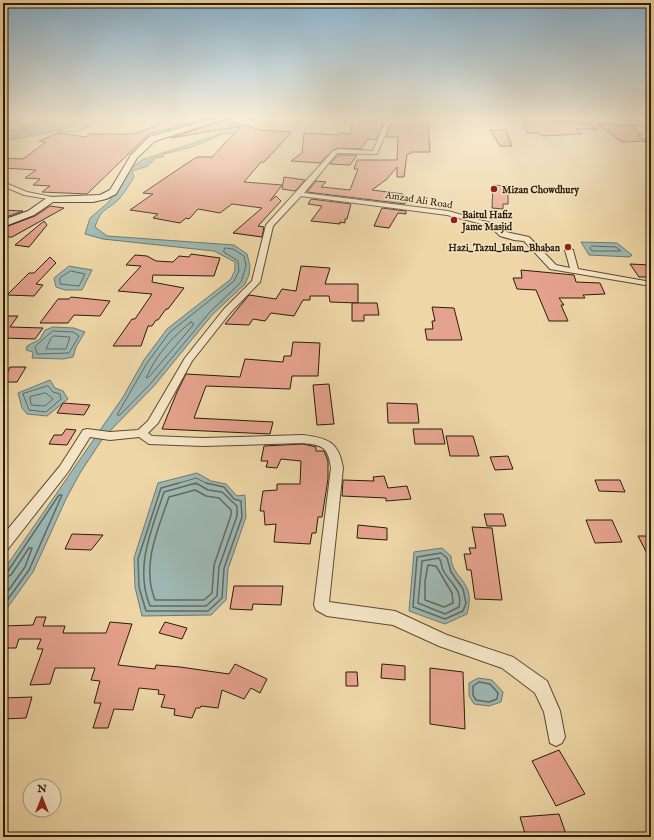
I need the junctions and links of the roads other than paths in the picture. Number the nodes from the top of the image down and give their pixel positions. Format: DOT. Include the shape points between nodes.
graph roads {
  1 [pos="134,157"];
  2 [pos="331,157"];
  3 [pos="3,184"];
  4 [pos="299,194"];
  5 [pos="54,198"];
  6 [pos="3,224"];
  7 [pos="569,250"];
  8 [pos="575,271"];
  9 [pos="651,284"];
  10 [pos="141,433"];
  11 [pos="3,545"];
  12 [pos="556,737"];
  1 -- 5 [label="main road" via="113,192 93,199"];
  2 -- 4 [label="street"];
  3 -- 5 [label="street" via="26,194"];
  4 -- 8 [label="street, Amzad Ali Road" via="411,207 492,225 503,234 526,239 553,267"];
  4 -- 10 [label="street" via="270,225 256,282 227,311 188,360 152,423"];
  5 -- 6 [label="main road" via="31,213"];
  7 -- 8 [label="street"];
  8 -- 9 [label="street, Amzad Ali Road"];
  10 -- 11 [label="street" via="110,436 87,433 64,469"];
  10 -- 12 [label="street" via="149,440 203,442 303,438 328,444 336,455 337,468 321,605 327,609 395,618 444,641 507,662 541,687 552,711"];
}
